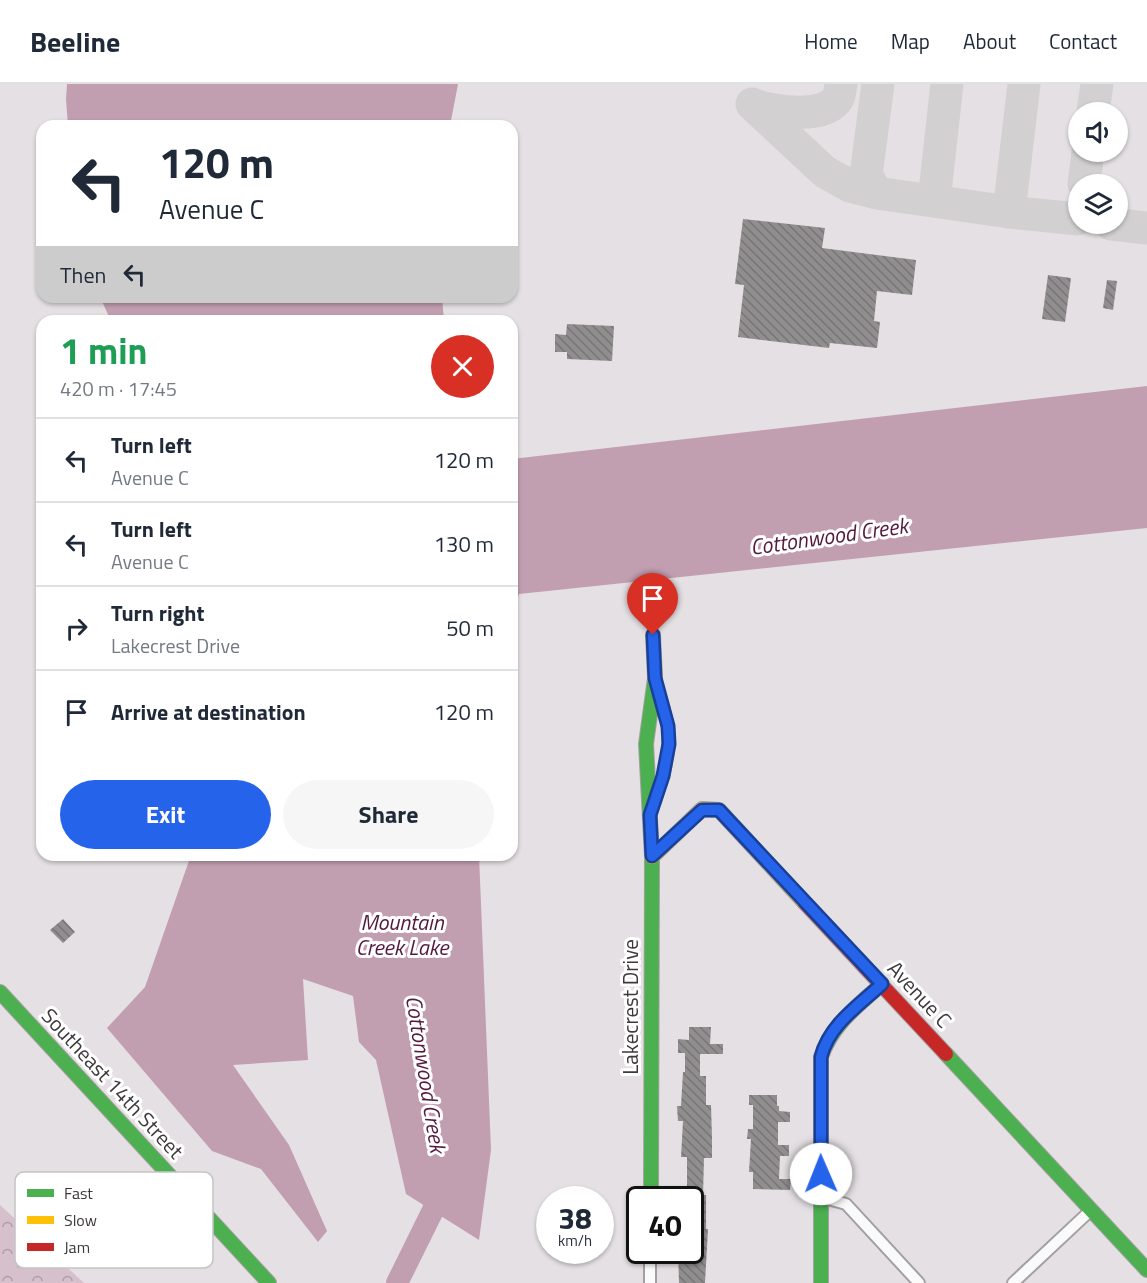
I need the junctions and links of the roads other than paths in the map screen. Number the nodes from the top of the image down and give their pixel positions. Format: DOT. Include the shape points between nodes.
graph roads {
  1 [pos="653,635"];
  2 [pos="655,678"];
  3 [pos="650,815"];
  4 [pos="652,856"];
  5 [pos="882,984"];
  6 [pos="0,992"];
  7 [pos="166,1172"];
  8 [pos="651,1186"];
  9 [pos="821,1197"];
  10 [pos="1091,1210"];
  11 [pos="213,1222"];
  12 [pos="650,1264"];
  13 [pos="1147,1270"];
  14 [pos="269,1283"];
  15 [pos="650,1283"];
  16 [pos="821,1283"];
  17 [pos="919,1283"];
  18 [pos="1013,1283"];
  1 -- 2 [label="street, Lakecrest Drive"];
  2 -- 3 [label="street, Lakecrest Drive" via="646,744"];
  2 -- 3 [label="street, Lakecrest Drive" via="669,744"];
  3 -- 4 [label="street, Lakecrest Drive"];
  4 -- 5 [label="street, Avenue C" via="702,810 719,810"];
  4 -- 8 [label="street, Lakecrest Drive"];
  5 -- 9 [label="street" via="825,1041 820,1080"];
  5 -- 10 [label="street, Avenue C"];
  6 -- 7 [label="street, Southeast 14th Street"];
  9 -- 16 [label="street"];
  9 -- 17 [label="street" via="846,1204"];
  10 -- 13 [label="street, Avenue C"];
  10 -- 18 [label="street"];
  11 -- 14 [label="street, Southeast 14th Street"];
  12 -- 15 [label="street"];
}
